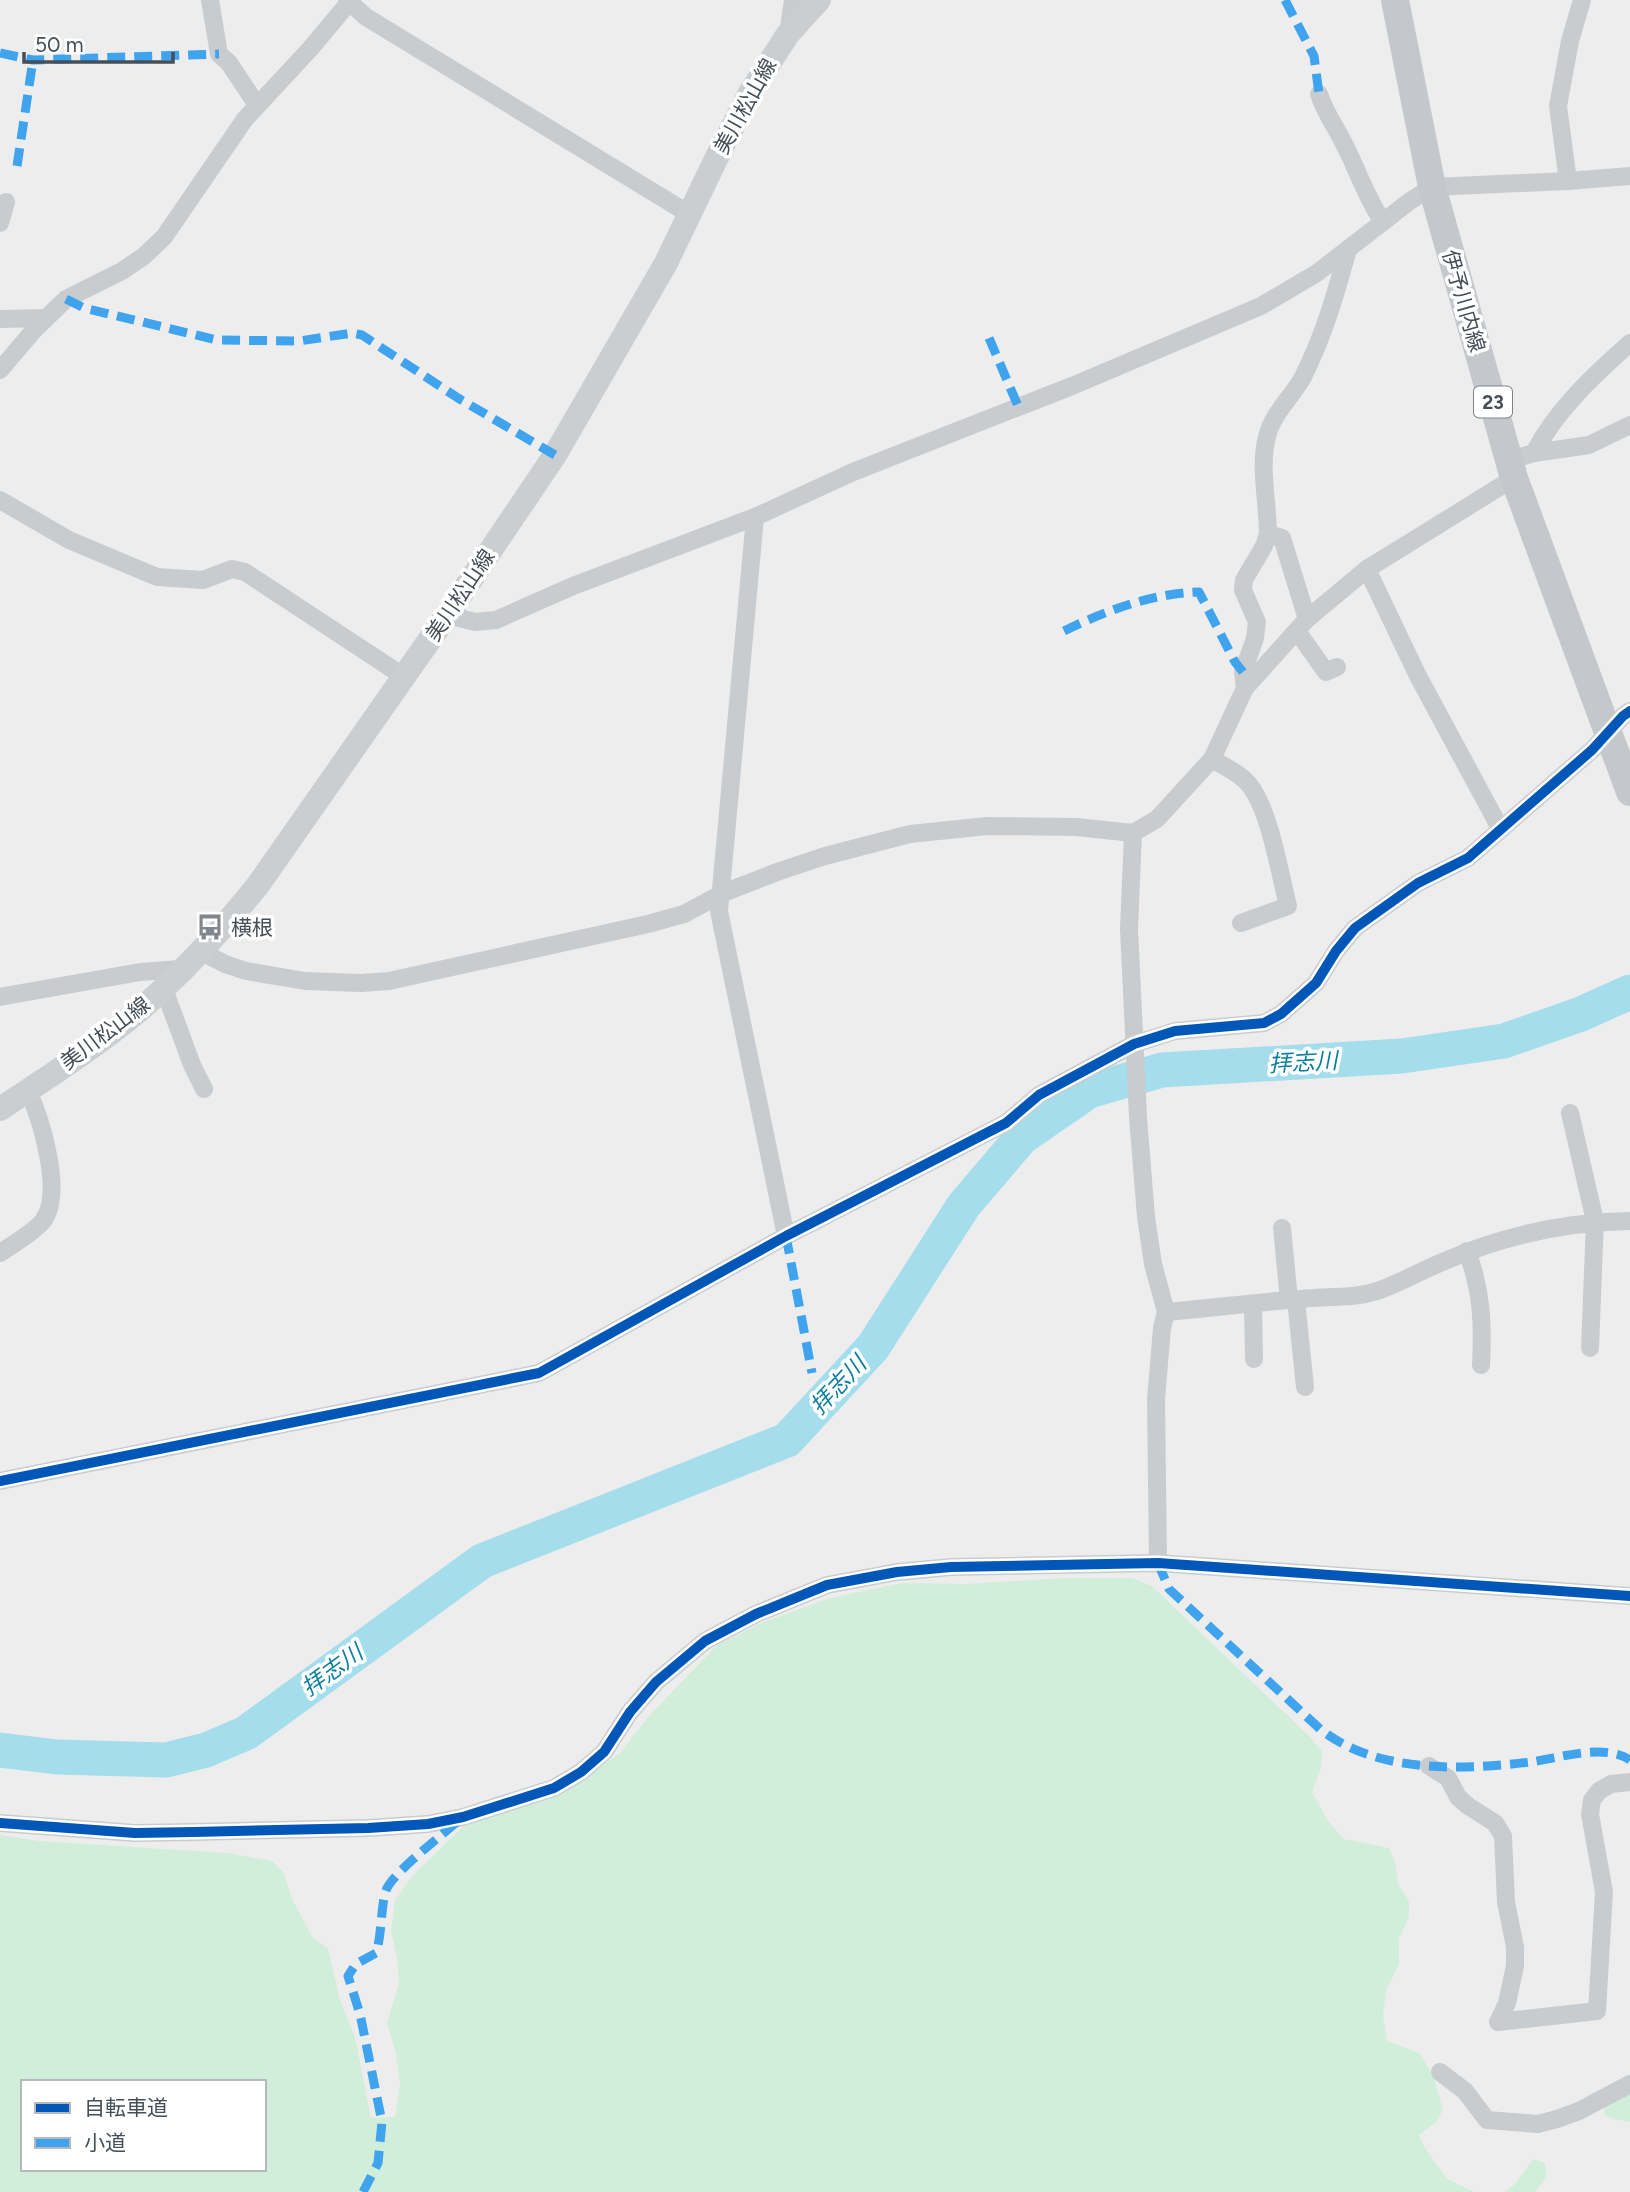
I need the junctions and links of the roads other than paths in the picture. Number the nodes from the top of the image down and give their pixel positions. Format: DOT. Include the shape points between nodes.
graph roads {
  1 [pos="210,0"];
  2 [pos="793,0"];
  3 [pos="819,0"];
  4 [pos="1395,0"];
  5 [pos="1582,0"];
  6 [pos="349,1"];
  7 [pos="788,34"];
  8 [pos="1320,94"];
  9 [pos="257,105"];
  10 [pos="1630,176"];
  11 [pos="1568,181"];
  12 [pos="1432,187"];
  13 [pos="6,202"];
  14 [pos="689,214"];
  15 [pos="1383,222"];
  16 [pos="0,223"];
  17 [pos="1348,249"];
  18 [pos="47,318"];
  19 [pos="0,319"];
  20 [pos="1630,343"];
  21 [pos="0,370"];
  22 [pos="1630,425"];
  23 [pos="1519,464"];
  24 [pos="0,500"];
  25 [pos="755,517"];
  26 [pos="1268,534"];
  27 [pos="1367,569"];
  28 [pos="447,615"];
  29 [pos="1302,625"];
  30 [pos="1338,667"];
  31 [pos="403,676"];
  32 [pos="1245,688"];
  33 [pos="1630,712"];
  34 [pos="1608,733"];
  35 [pos="1212,759"];
  36 [pos="1630,792"];
  37 [pos="1500,828"];
  38 [pos="1133,833"];
  39 [pos="723,893"];
  40 [pos="1241,923"];
  41 [pos="200,951"];
  42 [pos="181,970"];
  43 [pos="164,989"];
  44 [pos="0,998"];
  45 [pos="1134,1048"];
  46 [pos="204,1089"];
  47 [pos="28,1091"];
  48 [pos="0,1109"];
  49 [pos="1570,1113"];
  50 [pos="1630,1221"];
  51 [pos="1594,1222"];
  52 [pos="1282,1228"];
  53 [pos="786,1236"];
  54 [pos="1468,1251"];
  55 [pos="0,1253"];
  56 [pos="1293,1300"];
  57 [pos="1253,1305"];
  58 [pos="1166,1312"];
  59 [pos="1590,1348"];
  60 [pos="1254,1359"];
  61 [pos="1481,1365"];
  62 [pos="1305,1387"];
  63 [pos="0,1481"];
  64 [pos="1158,1563"];
  65 [pos="1630,1596"];
  66 [pos="1429,1766"];
  67 [pos="1630,1782"];
  68 [pos="0,1823"];
  69 [pos="1440,2072"];
  70 [pos="1630,2084"];
  1 -- 9 [label="street" via="219,54"];
  2 -- 7 [label="street"];
  3 -- 7 [label="main road, 美川松山線"];
  4 -- 12 [label="main road, 伊予川内線 / 23"];
  5 -- 11 [label="street" via="1558,106"];
  6 -- 9 [label="street"];
  6 -- 14 [label="street" via="366,17"];
  7 -- 14 [label="main road, 美川松山線" via="750,93"];
  8 -- 15 [label="street"];
  9 -- 18 [label="street" via="164,237 122,271 66,299"];
  10 -- 11 [label="street"];
  11 -- 12 [label="street"];
  12 -- 15 [label="street"];
  12 -- 23 [label="main road, 伊予川内線 / 23"];
  13 -- 16 [label="street"];
  14 -- 28 [label="main road, 美川松山線" via="666,263 555,455"];
  15 -- 17 [label="street"];
  17 -- 25 [label="street" via="1261,306 853,472"];
  17 -- 26 [label="street" via="1331,312 1309,364 1267,434"];
  18 -- 19 [label="street"];
  18 -- 21 [label="street"];
  20 -- 23 [label="street" via="1578,393"];
  22 -- 23 [label="street" via="1589,446"];
  23 -- 27 [label="street"];
  23 -- 34 [label="main road, 伊予川内線 / 23"];
  24 -- 31 [label="street" via="69,540 157,577 203,580 232,569 245,572"];
  25 -- 28 [label="street" via="496,620 475,622"];
  25 -- 39 [label="street"];
  26 -- 29 [label="street" via="1282,537"];
  26 -- 32 [label="street" via="1244,580 1243,590 1256,622 1243,672"];
  27 -- 29 [label="street"];
  27 -- 37 [label="street" via="1418,676"];
  28 -- 31 [label="main road, 美川松山線"];
  29 -- 30 [label="street" via="1326,672"];
  29 -- 32 [label="street"];
  31 -- 41 [label="main road, 美川松山線" via="258,885"];
  32 -- 35 [label="street"];
  33 -- 34 [label="street"];
  34 -- 36 [label="main road, 伊予川内線 / 23"];
  34 -- 37 [label="street"];
  35 -- 38 [label="street" via="1157,819"];
  35 -- 40 [label="street" via="1251,786 1288,906"];
  37 -- 45 [label="street" via="1468,858 1418,883 1355,928 1316,983 1281,1014 1264,1023 1175,1031"];
  38 -- 39 [label="street" via="987,826 910,834 825,856"];
  38 -- 45 [label="street" via="1129,929"];
  39 -- 41 [label="street" via="684,914 648,924 389,981 327,982 268,975 225,964"];
  39 -- 53 [label="street" via="719,911"];
  41 -- 42 [label="main road, 美川松山線"];
  42 -- 43 [label="main road, 美川松山線"];
  42 -- 44 [label="street" via="140,972"];
  43 -- 46 [label="street"];
  43 -- 47 [label="main road, 美川松山線"];
  45 -- 53 [label="street" via="1039,1095 1006,1123"];
  45 -- 58 [label="street" via="1146,1217"];
  47 -- 48 [label="main road, 美川松山線"];
  47 -- 55 [label="street" via="44,1133 50,1208 42,1222"];
  49 -- 51 [label="street"];
  50 -- 51 [label="street"];
  51 -- 54 [label="street" via="1551,1227"];
  51 -- 59 [label="street"];
  52 -- 56 [label="street"];
  53 -- 63 [label="street" via="539,1373"];
  54 -- 56 [label="street" via="1378,1291"];
  54 -- 61 [label="street" via="1483,1315"];
  56 -- 57 [label="street"];
  56 -- 62 [label="street"];
  57 -- 58 [label="street"];
  57 -- 60 [label="street"];
  58 -- 64 [label="street" via="1156,1399"];
  64 -- 65 [label="street"];
  64 -- 68 [label="street" via="951,1567 827,1585 755,1614 705,1641 656,1682 604,1752 581,1772 554,1788 463,1817 368,1828 135,1833"];
  66 -- 67 [label="street" via="1448,1778 1458,1797 1495,1824 1503,1836 1515,1966 1499,2022 1597,2011 1604,1892 1591,1825 1592,1800 1611,1784"];
  69 -- 70 [label="street" via="1465,2091 1487,2120 1538,2124 1579,2111"];
}
